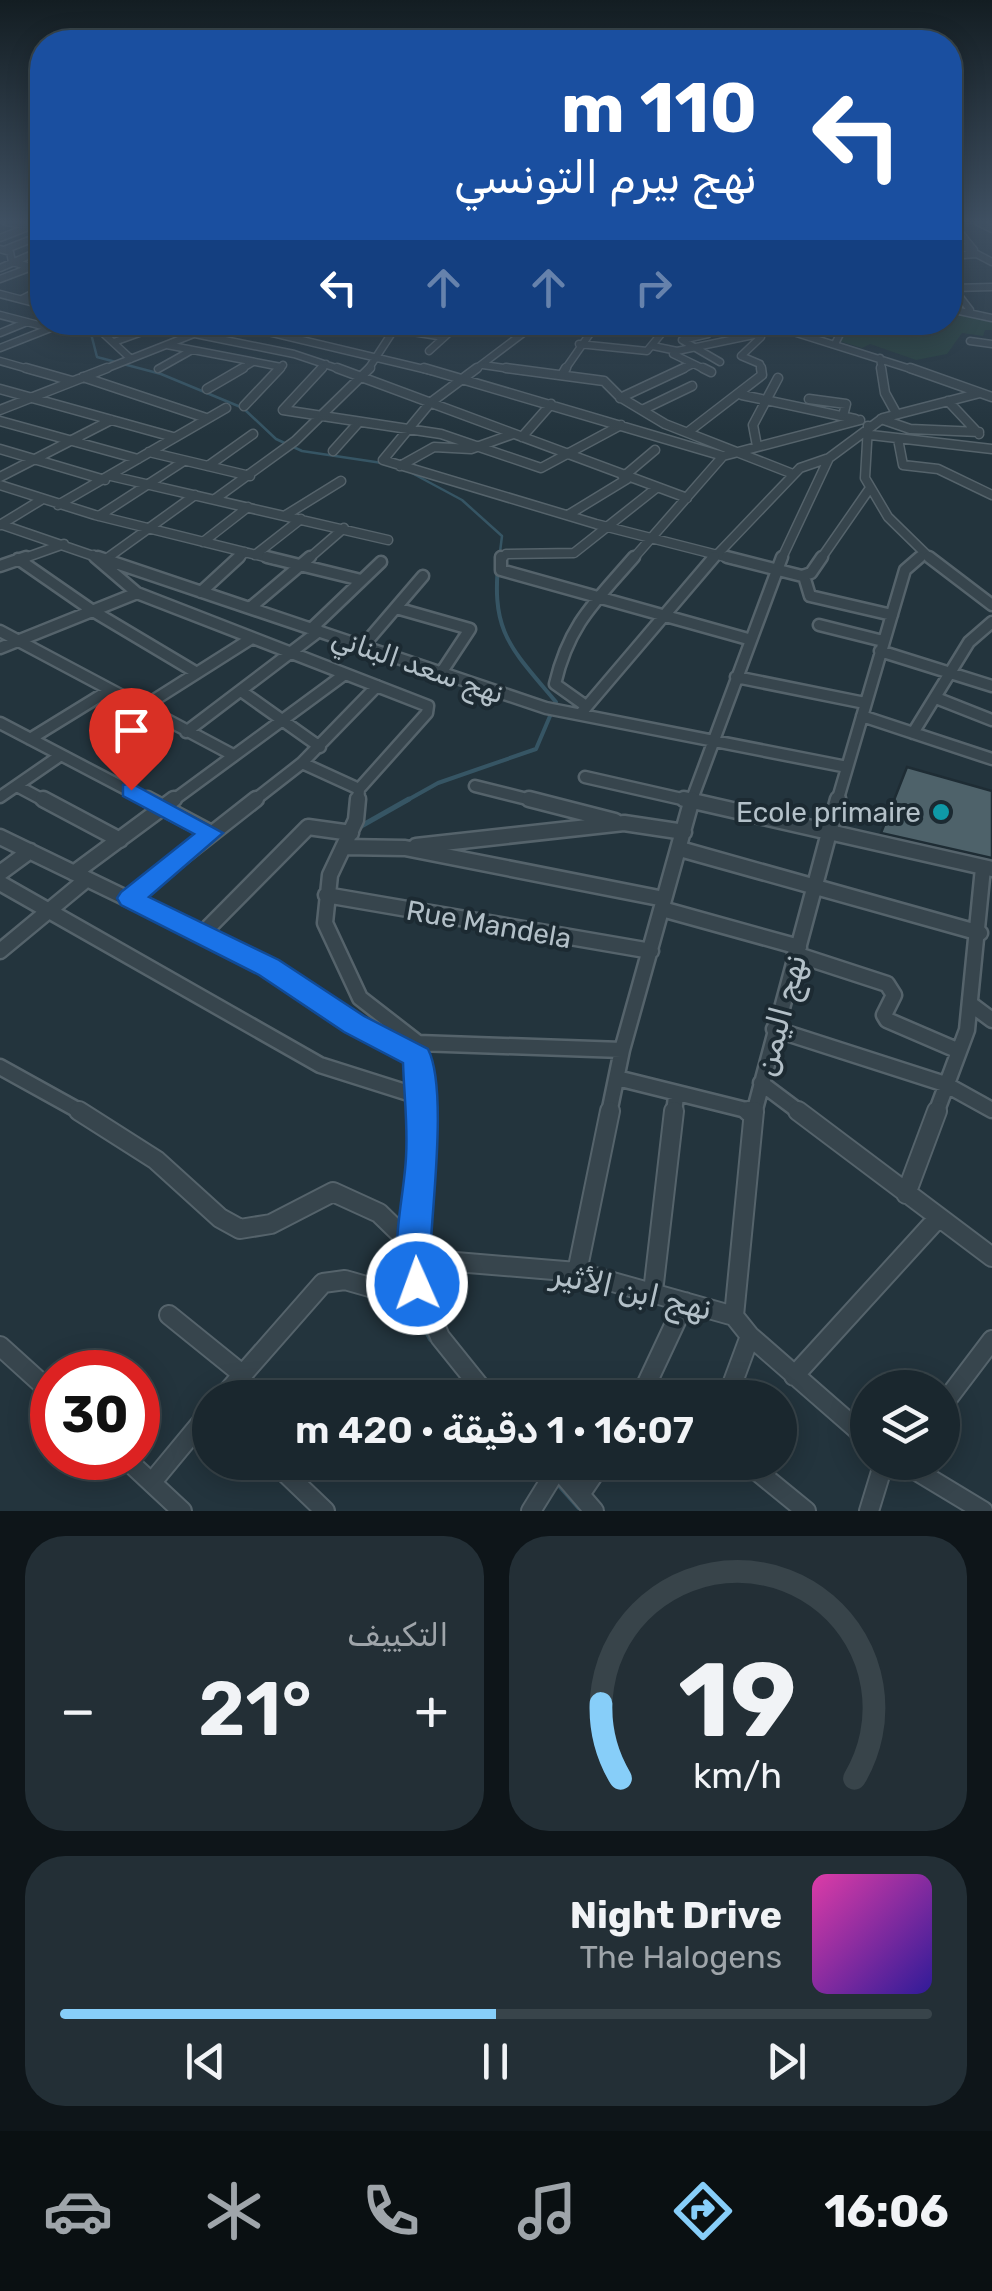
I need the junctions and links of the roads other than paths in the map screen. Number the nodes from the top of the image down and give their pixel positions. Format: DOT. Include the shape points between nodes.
graph roads {
  1 [pos="0,294"];
  2 [pos="30,295"];
  3 [pos="22,299"];
  4 [pos="962,300"];
  5 [pos="30,301"];
  6 [pos="962,310"];
  7 [pos="970,310"];
  8 [pos="0,315"];
  9 [pos="992,318"];
  10 [pos="27,322"];
  11 [pos="30,323"];
  12 [pos="0,334"];
  13 [pos="32,335"];
  14 [pos="106,335"];
  15 [pos="134,335"];
  16 [pos="192,335"];
  17 [pos="213,335"];
  18 [pos="286,335"];
  19 [pos="391,335"];
  20 [pos="435,335"];
  21 [pos="522,335"];
  22 [pos="587,335"];
  23 [pos="662,335"];
  24 [pos="704,335"];
  25 [pos="809,335"];
  26 [pos="839,335"];
  27 [pos="761,336"];
  28 [pos="444,337"];
  29 [pos="310,340"];
  30 [pos="970,341"];
  31 [pos="114,342"];
  32 [pos="836,342"];
  33 [pos="167,344"];
  34 [pos="579,344"];
  35 [pos="992,344"];
  36 [pos="654,346"];
  37 [pos="691,347"];
  38 [pos="0,348"];
  39 [pos="192,350"];
  40 [pos="676,350"];
  41 [pos="428,351"];
  42 [pos="294,354"];
  43 [pos="379,354"];
  44 [pos="880,358"];
  45 [pos="0,362"];
  46 [pos="122,362"];
  47 [pos="254,362"];
  48 [pos="720,362"];
  49 [pos="326,364"];
  50 [pos="693,364"];
  51 [pos="483,365"];
  52 [pos="281,367"];
  53 [pos="158,368"];
  54 [pos="711,372"];
  55 [pos="562,374"];
  56 [pos="358,375"];
  57 [pos="84,377"];
  58 [pos="778,378"];
  59 [pos="465,379"];
  60 [pos="72,382"];
  61 [pos="692,386"];
  62 [pos="0,388"];
  63 [pos="207,389"];
  64 [pos="742,394"];
  65 [pos="988,395"];
  66 [pos="30,398"];
  67 [pos="620,398"];
  68 [pos="810,399"];
  69 [pos="768,400"];
  70 [pos="948,401"];
  71 [pos="430,403"];
  72 [pos="551,404"];
  73 [pos="244,406"];
  74 [pos="226,408"];
  75 [pos="0,410"];
  76 [pos="642,410"];
  77 [pos="896,413"];
  78 [pos="318,416"];
  79 [pos="466,416"];
  80 [pos="844,416"];
  81 [pos="206,418"];
  82 [pos="0,420"];
  83 [pos="111,420"];
  84 [pos="360,422"];
  85 [pos="621,425"];
  86 [pos="870,425"];
  87 [pos="408,428"];
  88 [pos="436,432"];
  89 [pos="688,432"];
  90 [pos="979,432"];
  91 [pos="253,434"];
  92 [pos="517,435"];
  93 [pos="173,437"];
  94 [pos="898,439"];
  95 [pos="73,440"];
  96 [pos="758,446"];
  97 [pos="478,447"];
  98 [pos="976,448"];
  99 [pos="992,449"];
  100 [pos="0,450"];
  101 [pos="655,450"];
  102 [pos="332,451"];
  103 [pos="149,452"];
  104 [pos="727,454"];
  105 [pos="569,456"];
  106 [pos="829,458"];
  107 [pos="138,459"];
  108 [pos="35,460"];
  109 [pos="184,460"];
  110 [pos="208,466"];
  111 [pos="400,466"];
  112 [pos="793,474"];
  113 [pos="250,476"];
  114 [pos="0,478"];
  115 [pos="108,478"];
  116 [pos="625,478"];
  117 [pos="342,480"];
  118 [pos="0,485"];
  119 [pos="147,486"];
  120 [pos="870,488"];
  121 [pos="655,489"];
  122 [pos="195,495"];
  123 [pos="992,495"];
  124 [pos="687,498"];
  125 [pos="216,499"];
  126 [pos="41,500"];
  127 [pos="58,505"];
  128 [pos="248,507"];
  129 [pos="286,515"];
  130 [pos="99,516"];
  131 [pos="568,516"];
  132 [pos="301,519"];
  133 [pos="0,524"];
  134 [pos="609,527"];
  135 [pos="344,528"];
  136 [pos="149,529"];
  137 [pos="654,538"];
  138 [pos="388,540"];
  139 [pos="203,542"];
  140 [pos="64,544"];
  141 [pos="250,554"];
  142 [pos="924,554"];
  143 [pos="93,555"];
  144 [pos="716,555"];
  145 [pos="18,560"];
  146 [pos="106,560"];
  147 [pos="380,562"];
  148 [pos="0,566"];
  149 [pos="299,566"];
  150 [pos="777,570"];
  151 [pos="423,576"];
  152 [pos="804,576"];
  153 [pos="360,580"];
  154 [pos="202,592"];
  155 [pos="137,593"];
  156 [pos="604,595"];
  157 [pos="992,605"];
  158 [pos="250,607"];
  159 [pos="396,608"];
  160 [pos="93,612"];
  161 [pos="663,613"];
  162 [pos="892,616"];
  163 [pos="992,622"];
  164 [pos="819,625"];
  165 [pos="316,630"];
  166 [pos="0,631"];
  167 [pos="252,638"];
  168 [pos="748,639"];
  169 [pos="18,641"];
  170 [pos="363,646"];
  171 [pos="882,646"];
  172 [pos="0,648"];
  173 [pos="291,652"];
  174 [pos="951,672"];
  175 [pos="196,673"];
  176 [pos="441,673"];
  177 [pos="344,674"];
  178 [pos="736,677"];
  179 [pos="377,686"];
  180 [pos="992,686"];
  181 [pos="108,691"];
  182 [pos="240,691"];
  183 [pos="936,698"];
  184 [pos="140,709"];
  185 [pos="864,709"];
  186 [pos="577,711"];
  187 [pos="282,720"];
  188 [pos="992,720"];
  189 [pos="0,723"];
  190 [pos="14,730"];
  191 [pos="186,732"];
  192 [pos="914,733"];
  193 [pos="0,739"];
  194 [pos="30,739"];
  195 [pos="714,742"];
  196 [pos="320,747"];
  197 [pos="61,755"];
  198 [pos="233,755"];
  199 [pos="992,759"];
  200 [pos="302,764"];
  201 [pos="846,768"];
  202 [pos="585,778"];
  203 [pos="17,786"];
  204 [pos="475,786"];
  205 [pos="359,789"];
  206 [pos="0,797"];
  207 [pos="692,800"];
  208 [pos="162,807"];
  209 [pos="624,824"];
  210 [pos="684,832"];
  211 [pos="829,832"];
  212 [pos="211,833"];
  213 [pos="351,833"];
  214 [pos="0,837"];
  215 [pos="120,840"];
  216 [pos="344,847"];
  217 [pos="404,848"];
  218 [pos="680,848"];
  219 [pos="30,851"];
  220 [pos="987,868"];
  221 [pos="0,873"];
  222 [pos="80,876"];
  223 [pos="0,882"];
  224 [pos="814,884"];
  225 [pos="326,895"];
  226 [pos="130,898"];
  227 [pos="663,904"];
  228 [pos="50,910"];
  229 [pos="201,935"];
  230 [pos="983,941"];
  231 [pos="797,950"];
  232 [pos="0,951"];
  233 [pos="651,951"];
  234 [pos="972,1006"];
  235 [pos="992,1020"];
  236 [pos="774,1029"];
  237 [pos="418,1050"];
  238 [pos="622,1050"];
  239 [pos="959,1050"];
  240 [pos="0,1066"];
  241 [pos="617,1078"];
  242 [pos="761,1083"];
  243 [pos="945,1084"];
  244 [pos="676,1096"];
  245 [pos="421,1097"];
  246 [pos="992,1110"];
  247 [pos="754,1112"];
  248 [pos="906,1194"];
  249 [pos="938,1218"];
  250 [pos="414,1246"];
  251 [pos="992,1257"];
  252 [pos="578,1272"];
  253 [pos="653,1292"];
  254 [pos="422,1302"];
  255 [pos="686,1302"];
  256 [pos="169,1315"];
  257 [pos="734,1316"];
  258 [pos="750,1336"];
  259 [pos="992,1340"];
  260 [pos="0,1346"];
  261 [pos="30,1373"];
  262 [pos="242,1374"];
  263 [pos="794,1376"];
  264 [pos="237,1380"];
  265 [pos="474,1380"];
  266 [pos="649,1380"];
  267 [pos="734,1380"];
  268 [pos="960,1382"];
  269 [pos="850,1424"];
  270 [pos="192,1434"];
  271 [pos="150,1480"];
  272 [pos="293,1480"];
  273 [pos="547,1480"];
  274 [pos="567,1480"];
  275 [pos="589,1480"];
  276 [pos="768,1480"];
  277 [pos="878,1480"];
  278 [pos="932,1480"];
  279 [pos="152,1482"];
  280 [pos="580,1493"];
  281 [pos="182,1511"];
  282 [pos="326,1511"];
  283 [pos="531,1511"];
  284 [pos="594,1511"];
  285 [pos="806,1511"];
  286 [pos="869,1511"];
  287 [pos="984,1511"];
  1 -- 3 [label="street"];
  2 -- 3 [label="street"];
  3 -- 5 [label="street"];
  4 -- 7 [label="street"];
  6 -- 7 [label="street"];
  7 -- 9 [label="street"];
  8 -- 10 [label="street"];
  10 -- 11 [label="street"];
  10 -- 12 [label="street"];
  13 -- 38 [label="street"];
  14 -- 31 [label="street"];
  15 -- 31 [label="street"];
  16 -- 33 [label="street"];
  17 -- 42 [label="street"];
  18 -- 29 [label="street"];
  19 -- 43 [label="street"];
  20 -- 28 [label="street"];
  21 -- 51 [label="street"];
  22 -- 34 [label="street"];
  23 -- 36 [label="street"];
  24 -- 37 [label="street" via="682,340"];
  25 -- 32 [label="street"];
  26 -- 32 [label="street"];
  27 -- 37 [label="street"];
  27 -- 64 [label="street" via="741,356 762,369"];
  28 -- 41 [label="street"];
  29 -- 42 [label="street"];
  29 -- 43 [label="street"];
  30 -- 35 [label="street"];
  31 -- 46 [label="street"];
  32 -- 44 [label="street"];
  33 -- 39 [label="street"];
  33 -- 46 [label="street"];
  34 -- 36 [label="street" via="644,351"];
  34 -- 55 [label="street"];
  36 -- 40 [label="street"];
  37 -- 40 [label="street"];
  37 -- 48 [label="street"];
  39 -- 47 [label="street"];
  39 -- 53 [label="street"];
  40 -- 50 [label="street"];
  42 -- 49 [label="street"];
  42 -- 52 [label="street"];
  43 -- 56 [label="street"];
  43 -- 59 [label="street"];
  44 -- 65 [label="street"];
  44 -- 77 [label="street"];
  45 -- 60 [label="street"];
  46 -- 57 [label="street"];
  47 -- 52 [label="street"];
  47 -- 63 [label="street"];
  49 -- 56 [label="street"];
  49 -- 78 [label="street" via="283,409"];
  50 -- 54 [label="street"];
  50 -- 67 [label="street"];
  51 -- 55 [label="street"];
  51 -- 59 [label="street"];
  52 -- 73 [label="street"];
  55 -- 67 [label="street" via="604,381"];
  56 -- 71 [label="street"];
  56 -- 78 [label="street"];
  57 -- 60 [label="street"];
  57 -- 81 [label="street"];
  58 -- 69 [label="street"];
  59 -- 71 [label="street"];
  59 -- 72 [label="street"];
  60 -- 66 [label="street"];
  61 -- 76 [label="street"];
  62 -- 66 [label="street"];
  64 -- 69 [label="street"];
  64 -- 89 [label="street"];
  65 -- 70 [label="street"];
  66 -- 75 [label="street"];
  66 -- 83 [label="street"];
  67 -- 76 [label="street"];
  68 -- 80 [label="street" via="844,404"];
  69 -- 80 [label="street"];
  69 -- 96 [label="street" via="754,425"];
  70 -- 77 [label="street"];
  70 -- 90 [label="street"];
  71 -- 79 [label="street"];
  71 -- 87 [label="street"];
  72 -- 85 [label="street"];
  72 -- 92 [label="street"];
  74 -- 81 [label="street"];
  76 -- 89 [label="street"];
  77 -- 86 [label="street"];
  78 -- 84 [label="street"];
  78 -- 113 [label="street"];
  79 -- 88 [label="street"];
  79 -- 92 [label="street"];
  80 -- 86 [label="street"];
  81 -- 93 [label="street"];
  82 -- 95 [label="street"];
  83 -- 93 [label="street"];
  83 -- 95 [label="street"];
  84 -- 87 [label="street"];
  84 -- 102 [label="street"];
  85 -- 104 [label="street"];
  85 -- 105 [label="street"];
  86 -- 90 [label="street"];
  86 -- 94 [label="street"];
  86 -- 96 [label="street"];
  86 -- 106 [label="street"];
  86 -- 120 [label="street" via="862,456"];
  87 -- 88 [label="street"];
  87 -- 111 [label="street" via="383,458"];
  88 -- 97 [label="street"];
  89 -- 104 [label="street"];
  90 -- 98 [label="street"];
  91 -- 110 [label="street"];
  92 -- 97 [label="street"];
  92 -- 105 [label="street"];
  93 -- 103 [label="street"];
  94 -- 98 [label="street"];
  94 -- 123 [label="street" via="903,465 942,470"];
  95 -- 107 [label="street"];
  95 -- 108 [label="street"];
  96 -- 104 [label="street"];
  97 -- 105 [label="street" via="540,468"];
  97 -- 111 [label="street" via="437,446"];
  98 -- 99 [label="street"];
  100 -- 108 [label="street"];
  101 -- 116 [label="street"];
  103 -- 107 [label="street"];
  103 -- 109 [label="street"];
  104 -- 112 [label="street"];
  104 -- 124 [label="street"];
  105 -- 116 [label="street"];
  106 -- 112 [label="street"];
  106 -- 150 [label="street"];
  107 -- 115 [label="street"];
  108 -- 114 [label="street"];
  108 -- 115 [label="street"];
  109 -- 110 [label="street"];
  109 -- 119 [label="street"];
  110 -- 113 [label="street"];
  111 -- 131 [label="street"];
  112 -- 144 [label="street"];
  113 -- 125 [label="street"];
  115 -- 119 [label="street"];
  115 -- 127 [label="street"];
  116 -- 121 [label="street"];
  116 -- 131 [label="street"];
  117 -- 129 [label="street"];
  118 -- 126 [label="street"];
  119 -- 122 [label="street"];
  119 -- 130 [label="street"];
  120 -- 142 [label="street"];
  120 -- 152 [label="street"];
  121 -- 124 [label="street"];
  121 -- 134 [label="street"];
  122 -- 125 [label="street"];
  122 -- 136 [label="street"];
  124 -- 137 [label="street"];
  125 -- 128 [label="street"];
  126 -- 127 [label="street"];
  126 -- 133 [label="street"];
  127 -- 130 [label="street"];
  128 -- 129 [label="street"];
  128 -- 139 [label="street"];
  129 -- 132 [label="street"];
  130 -- 136 [label="street"];
  131 -- 134 [label="street"];
  132 -- 135 [label="street"];
  132 -- 141 [label="street"];
  133 -- 140 [label="street, نهج سعد البناني"];
  134 -- 137 [label="street"];
  134 -- 156 [label="street" via="574,553 506,554 500,566"];
  135 -- 138 [label="street"];
  135 -- 149 [label="street"];
  136 -- 139 [label="street"];
  136 -- 146 [label="street"];
  137 -- 144 [label="street"];
  137 -- 156 [label="street"];
  139 -- 141 [label="street"];
  140 -- 143 [label="street, نهج سعد البناني"];
  140 -- 145 [label="street"];
  141 -- 149 [label="street"];
  141 -- 154 [label="street"];
  142 -- 157 [label="street"];
  142 -- 162 [label="street, نهج اليمن" via="906,570"];
  143 -- 146 [label="street, نهج سعد البناني"];
  143 -- 155 [label="street"];
  144 -- 150 [label="street"];
  144 -- 161 [label="street"];
  145 -- 148 [label="street"];
  145 -- 160 [label="street"];
  146 -- 154 [label="street, نهج سعد البناني"];
  147 -- 153 [label="street"];
  149 -- 153 [label="street"];
  149 -- 158 [label="street"];
  150 -- 152 [label="street"];
  150 -- 168 [label="street"];
  151 -- 159 [label="street"];
  152 -- 162 [label="street" via="810,596"];
  153 -- 165 [label="street"];
  154 -- 158 [label="street, نهج سعد البناني"];
  155 -- 160 [label="street"];
  155 -- 167 [label="street"];
  156 -- 161 [label="street"];
  156 -- 186 [label="street" via="571,632 555,678"];
  158 -- 165 [label="street, نهج سعد البناني"];
  159 -- 170 [label="street"];
  159 -- 176 [label="street" via="470,630"];
  160 -- 169 [label="street"];
  160 -- 175 [label="street"];
  161 -- 168 [label="street"];
  161 -- 186 [label="street"];
  162 -- 171 [label="street, نهج اليمن"];
  163 -- 174 [label="street" via="969,642"];
  164 -- 171 [label="street"];
  165 -- 170 [label="street, نهج سعد البناني"];
  165 -- 173 [label="street"];
  166 -- 169 [label="street"];
  167 -- 173 [label="street"];
  167 -- 175 [label="street"];
  168 -- 178 [label="street"];
  169 -- 172 [label="street"];
  169 -- 181 [label="street"];
  170 -- 176 [label="street, نهج سعد البناني"];
  171 -- 174 [label="street"];
  171 -- 185 [label="street, نهج اليمن"];
  173 -- 177 [label="street"];
  173 -- 182 [label="street"];
  174 -- 180 [label="street"];
  174 -- 183 [label="street"];
  175 -- 184 [label="street"];
  176 -- 186 [label="street, نهج سعد البناني" via="546,708"];
  177 -- 179 [label="street"];
  177 -- 187 [label="street"];
  178 -- 185 [label="street"];
  178 -- 195 [label="street"];
  179 -- 196 [label="street"];
  179 -- 205 [label="street" via="429,710"];
  181 -- 184 [label="street"];
  181 -- 194 [label="street"];
  182 -- 187 [label="street"];
  182 -- 191 [label="street"];
  183 -- 188 [label="street"];
  183 -- 192 [label="street"];
  184 -- 191 [label="street"];
  185 -- 192 [label="street"];
  185 -- 201 [label="street, نهج اليمن"];
  186 -- 195 [label="street, نهج سعد البناني"];
  187 -- 196 [label="street"];
  187 -- 198 [label="street"];
  189 -- 190 [label="street"];
  190 -- 193 [label="street"];
  190 -- 194 [label="street"];
  191 -- 198 [label="street"];
  192 -- 199 [label="street"];
  194 -- 197 [label="street"];
  195 -- 201 [label="street, نهج سعد البناني"];
  195 -- 207 [label="street"];
  196 -- 200 [label="street"];
  197 -- 203 [label="street"];
  197 -- 208 [label="street"];
  198 -- 208 [label="street"];
  200 -- 205 [label="street"];
  200 -- 212 [label="street"];
  201 -- 211 [label="street, نهج اليمن"];
  202 -- 207 [label="street"];
  203 -- 206 [label="street"];
  203 -- 215 [label="street"];
  204 -- 209 [label="street"];
  205 -- 213 [label="street"];
  207 -- 210 [label="street"];
  207 -- 211 [label="street"];
  208 -- 212 [label="street"];
  208 -- 215 [label="street"];
  209 -- 210 [label="street"];
  209 -- 217 [label="street"];
  210 -- 218 [label="street"];
  211 -- 220 [label="street"];
  211 -- 224 [label="street, نهج اليمن"];
  212 -- 226 [label="street"];
  213 -- 216 [label="street"];
  213 -- 229 [label="street" via="308,826"];
  214 -- 219 [label="street"];
  215 -- 222 [label="street"];
  216 -- 217 [label="street"];
  216 -- 225 [label="street"];
  217 -- 227 [label="street"];
  218 -- 224 [label="street"];
  218 -- 227 [label="street"];
  219 -- 221 [label="street"];
  219 -- 222 [label="street"];
  220 -- 230 [label="street"];
  222 -- 226 [label="street"];
  222 -- 228 [label="street"];
  223 -- 228 [label="street"];
  224 -- 230 [label="street"];
  224 -- 231 [label="street, نهج اليمن"];
  225 -- 233 [label="street, Rue Mandela"];
  225 -- 237 [label="street" via="325,923 356,992"];
  226 -- 229 [label="street"];
  227 -- 231 [label="street"];
  227 -- 233 [label="street"];
  228 -- 232 [label="street"];
  228 -- 245 [label="street" via="320,1064"];
  229 -- 237 [label="street" via="294,981 354,1024"];
  230 -- 234 [label="street"];
  231 -- 236 [label="street, نهج اليمن"];
  231 -- 239 [label="street" via="887,984 894,995 887,1020"];
  233 -- 238 [label="street"];
  234 -- 235 [label="street"];
  234 -- 239 [label="street"];
  236 -- 242 [label="street, نهج اليمن"];
  236 -- 243 [label="street"];
  237 -- 238 [label="street"];
  237 -- 245 [label="street"];
  238 -- 241 [label="street"];
  239 -- 243 [label="street"];
  240 -- 250 [label="street" via="93,1120 241,1228 260,1226 333,1192 378,1213"];
  241 -- 244 [label="street"];
  241 -- 252 [label="street"];
  242 -- 247 [label="street, نهج اليمن"];
  242 -- 248 [label="street"];
  243 -- 246 [label="street"];
  243 -- 248 [label="street"];
  244 -- 247 [label="street"];
  244 -- 253 [label="street"];
  245 -- 250 [label="street"];
  247 -- 257 [label="street, نهج اليمن"];
  248 -- 249 [label="street"];
  249 -- 251 [label="street"];
  249 -- 263 [label="street"];
  250 -- 252 [label="street, نهج ابن الأثير" via="459,1264"];
  250 -- 254 [label="street"];
  252 -- 253 [label="street, نهج ابن الأثير"];
  253 -- 255 [label="street, نهج ابن الأثير"];
  254 -- 262 [label="street" via="345,1280 323,1282"];
  254 -- 265 [label="street" via="437,1334"];
  255 -- 257 [label="street, نهج ابن الأثير"];
  255 -- 266 [label="street"];
  256 -- 262 [label="street"];
  257 -- 258 [label="street"];
  258 -- 263 [label="street"];
  258 -- 267 [label="street"];
  259 -- 268 [label="street"];
  260 -- 261 [label="street"];
  262 -- 264 [label="street"];
  263 -- 269 [label="street"];
  270 -- 279 [label="street"];
  271 -- 279 [label="street"];
  272 -- 282 [label="street"];
  273 -- 283 [label="street"];
  274 -- 280 [label="street"];
  275 -- 280 [label="street"];
  276 -- 285 [label="street"];
  277 -- 286 [label="street"];
  278 -- 287 [label="street"];
  279 -- 281 [label="street"];
  280 -- 284 [label="street"];
}
